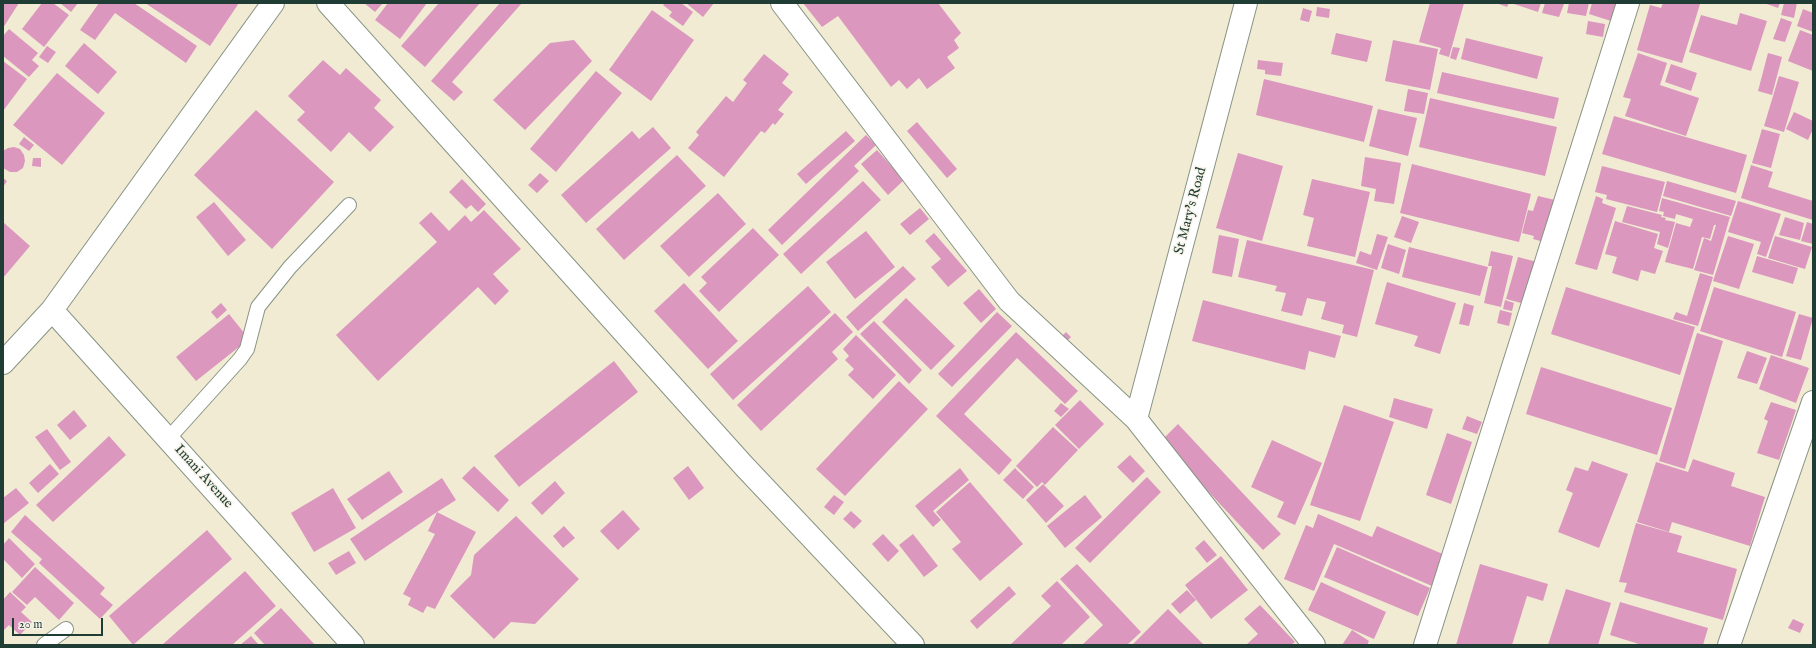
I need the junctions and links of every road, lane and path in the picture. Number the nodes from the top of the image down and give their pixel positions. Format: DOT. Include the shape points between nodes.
graph roads {
  1 [pos="273,3"];
  2 [pos="328,3"];
  3 [pos="782,3"];
  4 [pos="1246,3"];
  5 [pos="1628,3"];
  6 [pos="349,205"];
  7 [pos="52,310"];
  8 [pos="3,363"];
  9 [pos="1813,402"];
  10 [pos="1136,419"];
  11 [pos="168,439"];
  12 [pos="66,629"];
  13 [pos="44,645"];
  14 [pos="353,645"];
  15 [pos="913,645"];
  16 [pos="1314,645"];
  17 [pos="1425,645"];
  18 [pos="1729,645"];
  1 -- 7 [label="street"];
  2 -- 15 [label="street" via="744,466"];
  3 -- 10 [label="street" via="1009,301"];
  4 -- 10 [label="street, St Mary's Road"];
  5 -- 17 [label="street"];
  6 -- 11 [label="lane" via="290,267 258,307 247,348 240,359"];
  7 -- 8 [label="street"];
  7 -- 11 [label="street, Imani Avenue"];
  9 -- 18 [label="street"];
  10 -- 16 [label="street"];
  11 -- 14 [label="street, Imani Avenue"];
  12 -- 13 [label="lane"];
}
